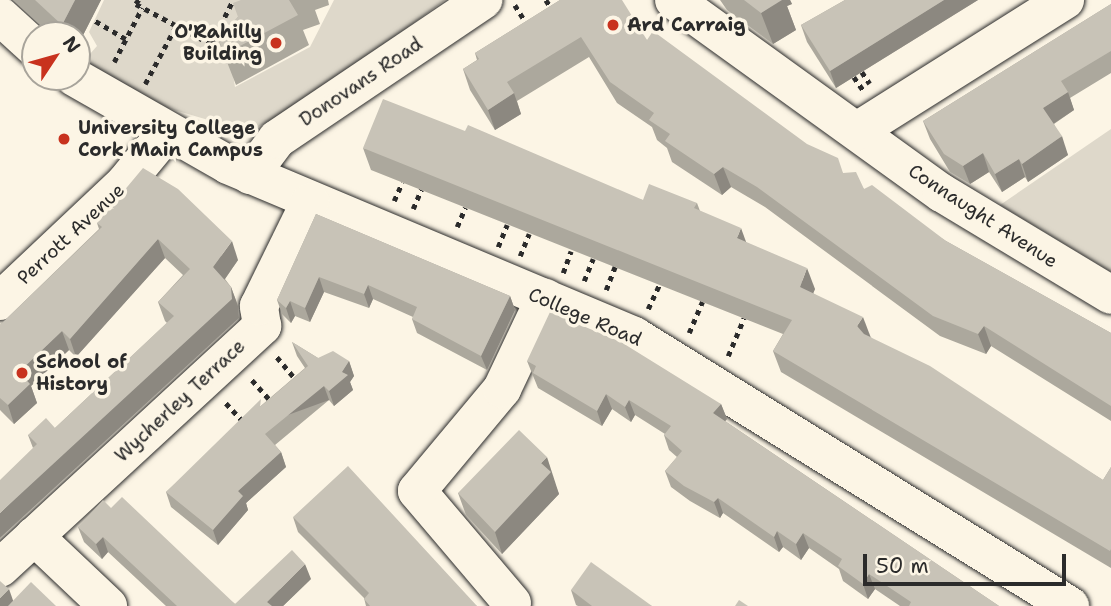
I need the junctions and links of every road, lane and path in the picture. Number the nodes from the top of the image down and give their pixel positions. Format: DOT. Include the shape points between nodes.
graph roads {
  1 [pos="139,0"];
  2 [pos="233,0"];
  3 [pos="483,0"];
  4 [pos="546,0"];
  5 [pos="674,0"];
  6 [pos="1065,0"];
  7 [pos="512,1"];
  8 [pos="142,8"];
  9 [pos="80,10"];
  10 [pos="0,16"];
  11 [pos="556,16"];
  12 [pos="176,26"];
  13 [pos="531,30"];
  14 [pos="21,35"];
  15 [pos="126,39"];
  16 [pos="92,74"];
  17 [pos="150,75"];
  18 [pos="858,131"];
  19 [pos="167,132"];
  20 [pos="250,175"];
  21 [pos="310,202"];
  22 [pos="1111,295"];
  23 [pos="545,298"];
  24 [pos="0,300"];
  25 [pos="702,302"];
  26 [pos="744,318"];
  27 [pos="683,348"];
  28 [pos="277,357"];
  29 [pos="726,361"];
  30 [pos="251,380"];
  31 [pos="297,381"];
  32 [pos="225,403"];
  33 [pos="276,407"];
  34 [pos="247,425"];
  35 [pos="34,536"];
  36 [pos="0,568"];
  37 [pos="512,603"];
  38 [pos="108,606"];
  39 [pos="1070,606"];
  1 -- 8 [label="path"];
  2 -- 12 [label="path" via="211,44"];
  3 -- 20 [label="street, Donovans Road" via="277,139"];
  4 -- 11 [label="path"];
  5 -- 18 [label="street, Connaught Avenue"];
  6 -- 18 [label="street"];
  7 -- 13 [label="path"];
  8 -- 12 [label="path"];
  8 -- 15 [label="path"];
  9 -- 15 [label="path"];
  10 -- 14 [label="street"];
  12 -- 17 [label="path"];
  15 -- 16 [label="path"];
  16 -- 19 [label="street, College Road"];
  18 -- 22 [label="street, Connaught Avenue" via="954,200"];
  19 -- 20 [label="street, College Road"];
  19 -- 24 [label="street, Perrott Avenue" via="125,183"];
  20 -- 21 [label="street, College Road"];
  21 -- 23 [label="street, College Road"];
  21 -- 35 [label="street, Wycherley Terrace" via="259,306 261,326"];
  23 -- 37 [label="street" via="502,389 417,491"];
  23 -- 39 [label="street, College Road" via="670,356"];
  25 -- 27 [label="path"];
  26 -- 29 [label="path"];
  28 -- 31 [label="path"];
  30 -- 33 [label="path"];
  32 -- 34 [label="path"];
  35 -- 36 [label="street, Wycherley Terrace"];
  35 -- 38 [label="street"];
}
